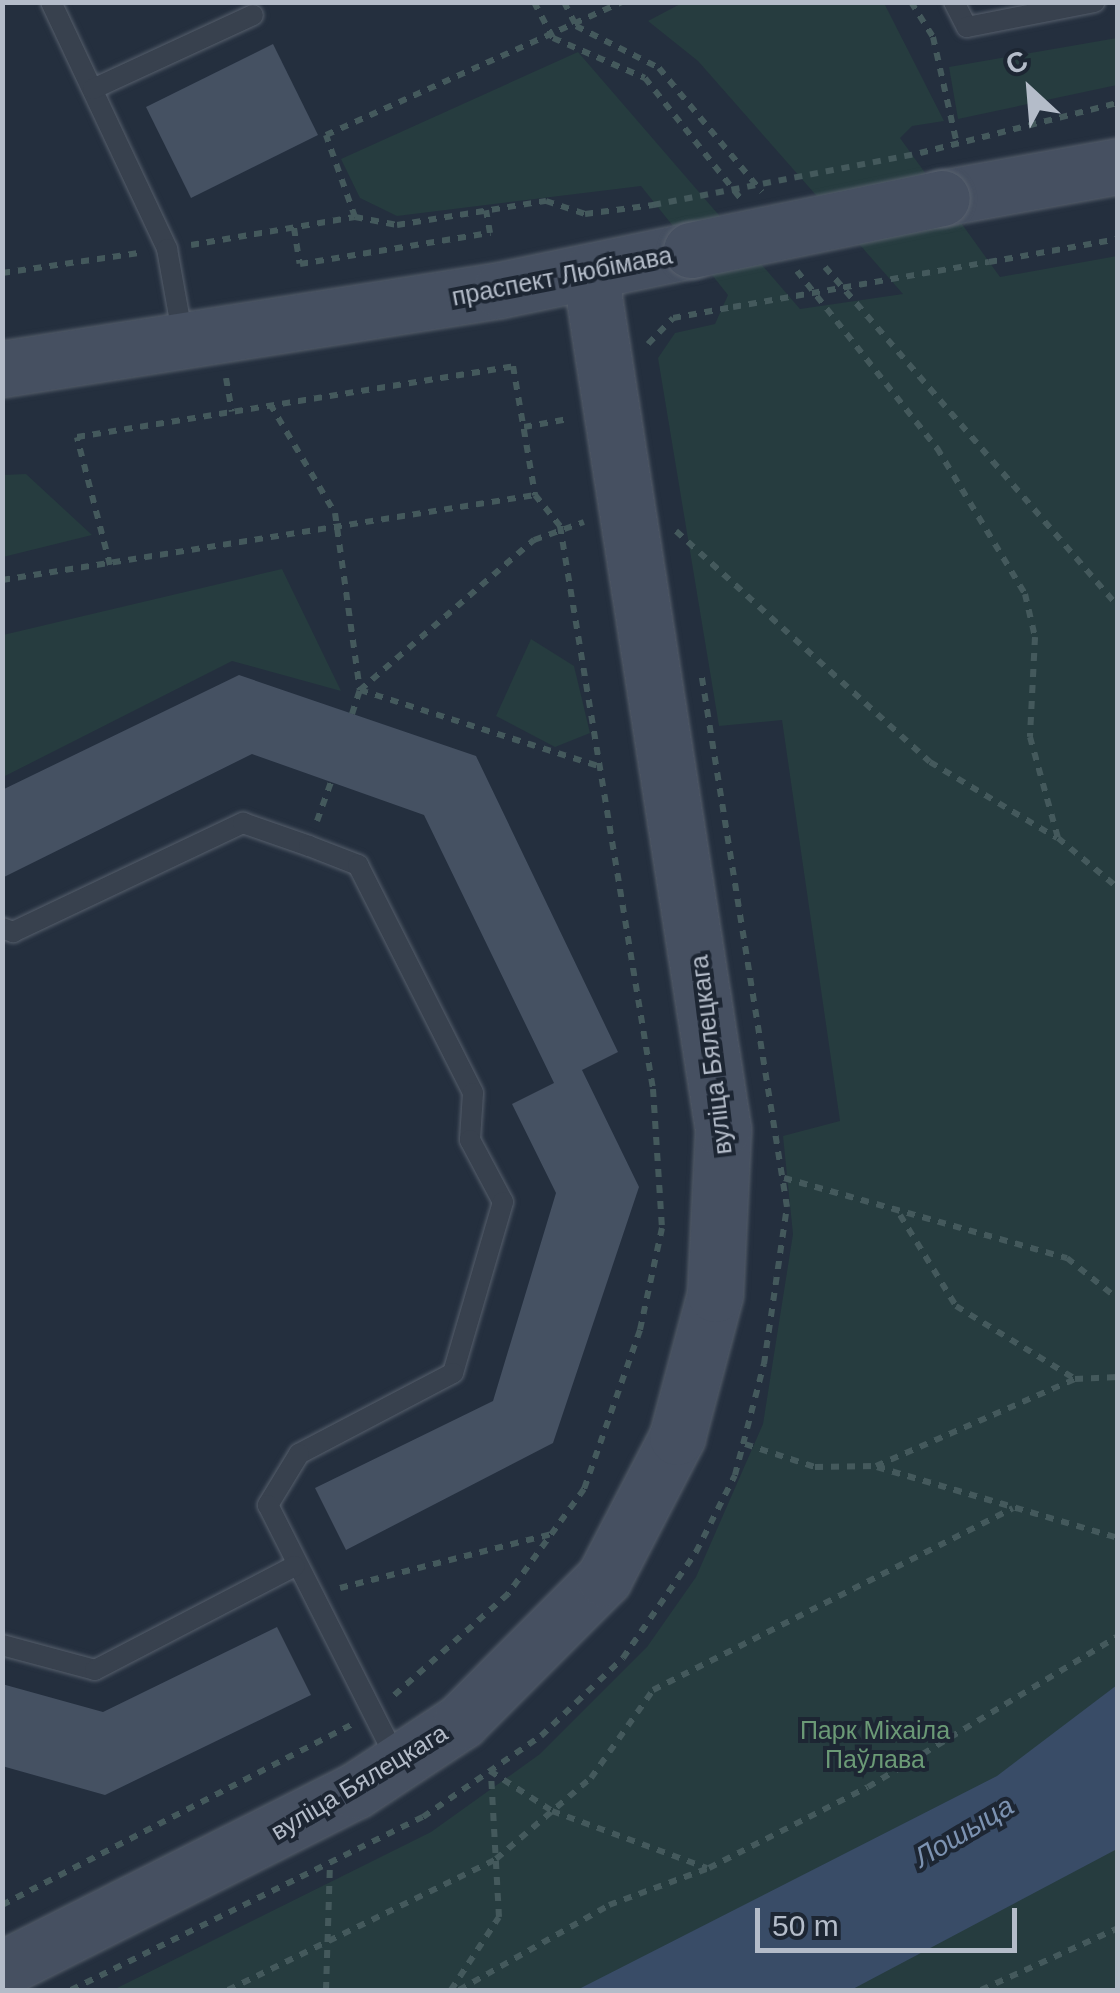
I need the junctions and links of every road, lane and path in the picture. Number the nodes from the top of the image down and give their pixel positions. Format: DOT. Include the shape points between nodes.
graph roads {
  1 [pos="52,2"];
  2 [pos="534,2"];
  3 [pos="564,2"];
  4 [pos="622,2"];
  5 [pos="912,2"];
  6 [pos="954,2"];
  7 [pos="1095,2"];
  8 [pos="252,15"];
  9 [pos="576,26"];
  10 [pos="553,38"];
  11 [pos="93,90"];
  12 [pos="1118,102"];
  13 [pos="957,144"];
  14 [pos="1118,166"];
  15 [pos="931,175"];
  16 [pos="772,205"];
  17 [pos="486,210"];
  18 [pos="355,217"];
  19 [pos="755,217"];
  20 [pos="294,228"];
  21 [pos="1118,239"];
  22 [pos="167,249"];
  23 [pos="810,250"];
  24 [pos="791,263"];
  25 [pos="590,272"];
  26 [pos="2,273"];
  27 [pos="184,342"];
  28 [pos="646,356"];
  29 [pos="2,368"];
  30 [pos="516,379"];
  31 [pos="270,404"];
  32 [pos="569,419"];
  33 [pos="524,427"];
  34 [pos="535,495"];
  35 [pos="672,511"];
  36 [pos="586,522"];
  37 [pos="339,528"];
  38 [pos="676,530"];
  39 [pos="679,549"];
  40 [pos="110,565"];
  41 [pos="2,580"];
  42 [pos="1118,608"];
  43 [pos="698,656"];
  44 [pos="360,690"];
  45 [pos="352,714"];
  46 [pos="601,767"];
  47 [pos="331,782"];
  48 [pos="1058,838"];
  49 [pos="309,846"];
  50 [pos="1118,888"];
  51 [pos="2,928"];
  52 [pos="784,1178"];
  53 [pos="900,1214"];
  54 [pos="1118,1299"];
  55 [pos="1118,1377"];
  56 [pos="1075,1379"];
  57 [pos="745,1444"];
  58 [pos="876,1466"];
  59 [pos="1013,1508"];
  60 [pos="557,1532"];
  61 [pos="1118,1538"];
  62 [pos="295,1566"];
  63 [pos="309,1596"];
  64 [pos="1118,1636"];
  65 [pos="2,1645"];
  66 [pos="399,1764"];
  67 [pos="490,1771"];
  68 [pos="552,1811"];
  69 [pos="496,1859"];
  70 [pos="330,1863"];
  71 [pos="708,1868"];
  72 [pos="1118,1928"];
  73 [pos="331,1940"];
  74 [pos="2,1969"];
  75 [pos="71,1990"];
  76 [pos="228,1990"];
  77 [pos="326,1990"];
  78 [pos="451,1990"];
  79 [pos="459,1990"];
  80 [pos="981,1990"];
  1 -- 11 [label="lane"];
  2 -- 10 [label="path"];
  3 -- 9 [label="path"];
  4 -- 9 [label="path"];
  5 -- 13 [label="path" via="933,37"];
  6 -- 7 [label="lane" via="967,27"];
  8 -- 11 [label="lane"];
  9 -- 10 [label="path"];
  9 -- 16 [label="path" via="659,68"];
  10 -- 18 [label="path" via="326,135"];
  10 -- 19 [label="path" via="646,78"];
  11 -- 22 [label="lane"];
  12 -- 13 [label="path"];
  13 -- 15 [label="path"];
  14 -- 15 [label="street, праспект Любімава"];
  15 -- 17 [label="path, bridge" via="585,214 546,202"];
  15 -- 25 [label="street, праспект Любімава, bridge" via="691,250"];
  17 -- 18 [label="path" via="397,225"];
  17 -- 20 [label="path" via="490,233 300,264"];
  18 -- 20 [label="path"];
  20 -- 22 [label="path"];
  21 -- 28 [label="path, bridge" via="733,308 656,328"];
  22 -- 26 [label="path"];
  22 -- 27 [label="lane"];
  23 -- 42 [label="path"];
  24 -- 48 [label="path" via="937,448 1025,594 1036,637 1030,736"];
  25 -- 27 [label="street, праспект Любімава"];
  25 -- 66 [label="street, вуліца Бялецкага" via="715,1059 724,1214 716,1294 677,1437 634,1534 538,1652"];
  27 -- 29 [label="street, праспект Любімава"];
  30 -- 31 [label="path" via="514,366"];
  31 -- 37 [label="path"];
  31 -- 40 [label="path" via="77,437"];
  32 -- 33 [label="path"];
  34 -- 37 [label="path"];
  35 -- 38 [label="path"];
  36 -- 44 [label="path" via="534,540"];
  37 -- 40 [label="path"];
  37 -- 44 [label="path"];
  38 -- 39 [label="path"];
  38 -- 48 [label="path" via="930,762"];
  40 -- 41 [label="path"];
  43 -- 52 [label="path"];
  44 -- 45 [label="path"];
  44 -- 46 [label="path"];
  47 -- 49 [label="path"];
  48 -- 50 [label="path"];
  49 -- 51 [label="lane" via="243,824 14,932"];
  49 -- 62 [label="lane" via="358,865 472,1093 470,1140 502,1202 453,1373 299,1454 268,1506"];
  52 -- 53 [label="path"];
  52 -- 57 [label="path" via="787,1236"];
  53 -- 54 [label="path" via="1067,1258"];
  53 -- 56 [label="path" via="956,1306"];
  55 -- 56 [label="path"];
  56 -- 58 [label="path"];
  57 -- 58 [label="path" via="815,1468"];
  57 -- 67 [label="path" via="696,1552 623,1658"];
  58 -- 59 [label="path"];
  59 -- 61 [label="path"];
  59 -- 68 [label="path" via="653,1690 592,1778"];
  60 -- 63 [label="path"];
  62 -- 63 [label="lane"];
  62 -- 65 [label="lane" via="95,1670"];
  63 -- 66 [label="lane"];
  64 -- 71 [label="path" via="975,1728"];
  66 -- 74 [label="street, вуліца Бялецкага"];
  67 -- 68 [label="path"];
  67 -- 69 [label="path"];
  67 -- 70 [label="path"];
  68 -- 69 [label="path"];
  68 -- 71 [label="path"];
  69 -- 73 [label="path"];
  69 -- 78 [label="path" via="499,1917"];
  70 -- 73 [label="path"];
  70 -- 75 [label="path"];
  71 -- 79 [label="path" via="609,1905"];
  72 -- 80 [label="path"];
  73 -- 76 [label="path"];
  73 -- 77 [label="path"];
}
